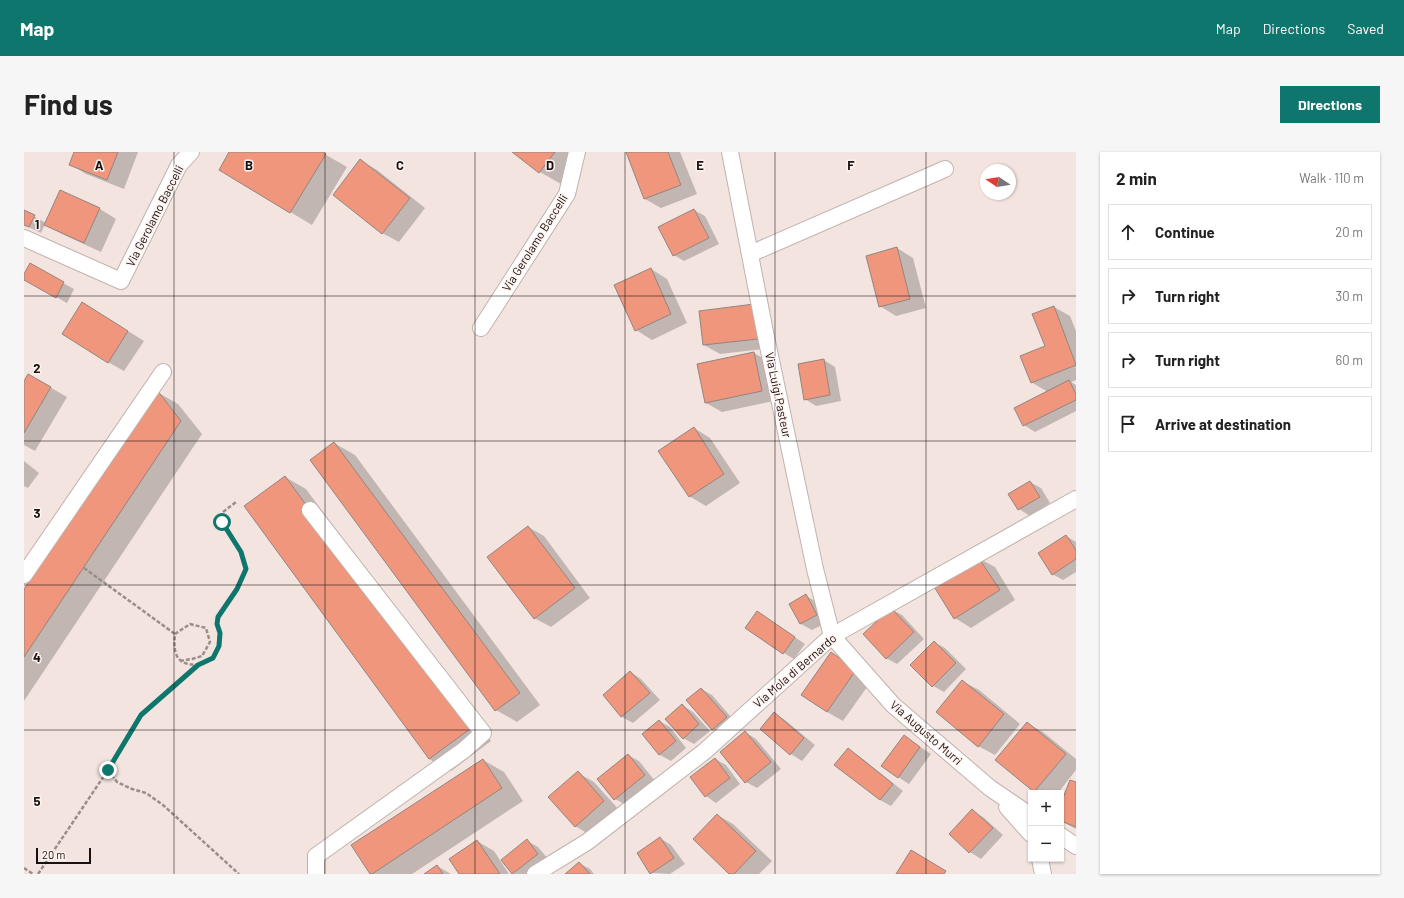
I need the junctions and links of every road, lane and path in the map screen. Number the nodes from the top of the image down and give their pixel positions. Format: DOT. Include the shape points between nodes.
graph roads {
  1 [pos="191,152"];
  2 [pos="577,152"];
  3 [pos="730,152"];
  4 [pos="945,169"];
  5 [pos="24,238"];
  6 [pos="750,254"];
  7 [pos="481,328"];
  8 [pos="163,372"];
  9 [pos="1076,499"];
  10 [pos="236,502"];
  11 [pos="310,510"];
  12 [pos="84,568"];
  13 [pos="24,575"];
  14 [pos="175,634"];
  15 [pos="832,636"];
  16 [pos="180,661"];
  17 [pos="198,665"];
  18 [pos="108,770"];
  19 [pos="990,788"];
  20 [pos="1028,814"];
  21 [pos="1028,831"];
  22 [pos="1064,838"];
  23 [pos="1076,846"];
  24 [pos="1041,862"];
  25 [pos="24,868"];
  26 [pos="33,874"];
  27 [pos="38,874"];
  28 [pos="239,874"];
  29 [pos="316,874"];
  30 [pos="535,874"];
  31 [pos="1044,874"];
  1 -- 5 [label="street, Via Gerolamo Baccelli" via="179,165 121,282"];
  2 -- 7 [label="street, Via Gerolamo Baccelli" via="567,194"];
  3 -- 6 [label="street, Via Luigi Pasteur"];
  4 -- 6 [label="street"];
  6 -- 15 [label="street, Via Luigi Pasteur" via="815,569"];
  8 -- 13 [label="street"];
  9 -- 15 [label="street, Via Mola di Bernardo"];
  10 -- 17 [label="path" via="223,512 222,522 241,552 246,569 237,589 218,617 219,646 213,658"];
  11 -- 29 [label="street" via="483,733 464,750 316,856"];
  12 -- 14 [label="path"];
  14 -- 16 [label="path" via="174,647"];
  14 -- 16 [label="path" via="190,624 206,628 210,642 202,656"];
  15 -- 19 [label="street, Via Augusto Murri" via="893,705"];
  15 -- 30 [label="street, Via Mola di Bernardo" via="705,751 587,842"];
  16 -- 17 [label="path" via="187,665"];
  17 -- 18 [label="path" via="141,715"];
  18 -- 27 [label="path"];
  18 -- 28 [label="path" via="117,782 146,793 163,805"];
  19 -- 20 [label="street, Via Augusto Murri"];
  19 -- 21 [label="street"];
  22 -- 23 [label="street"];
  24 -- 31 [label="street"];
  25 -- 26 [label="path"];
}
